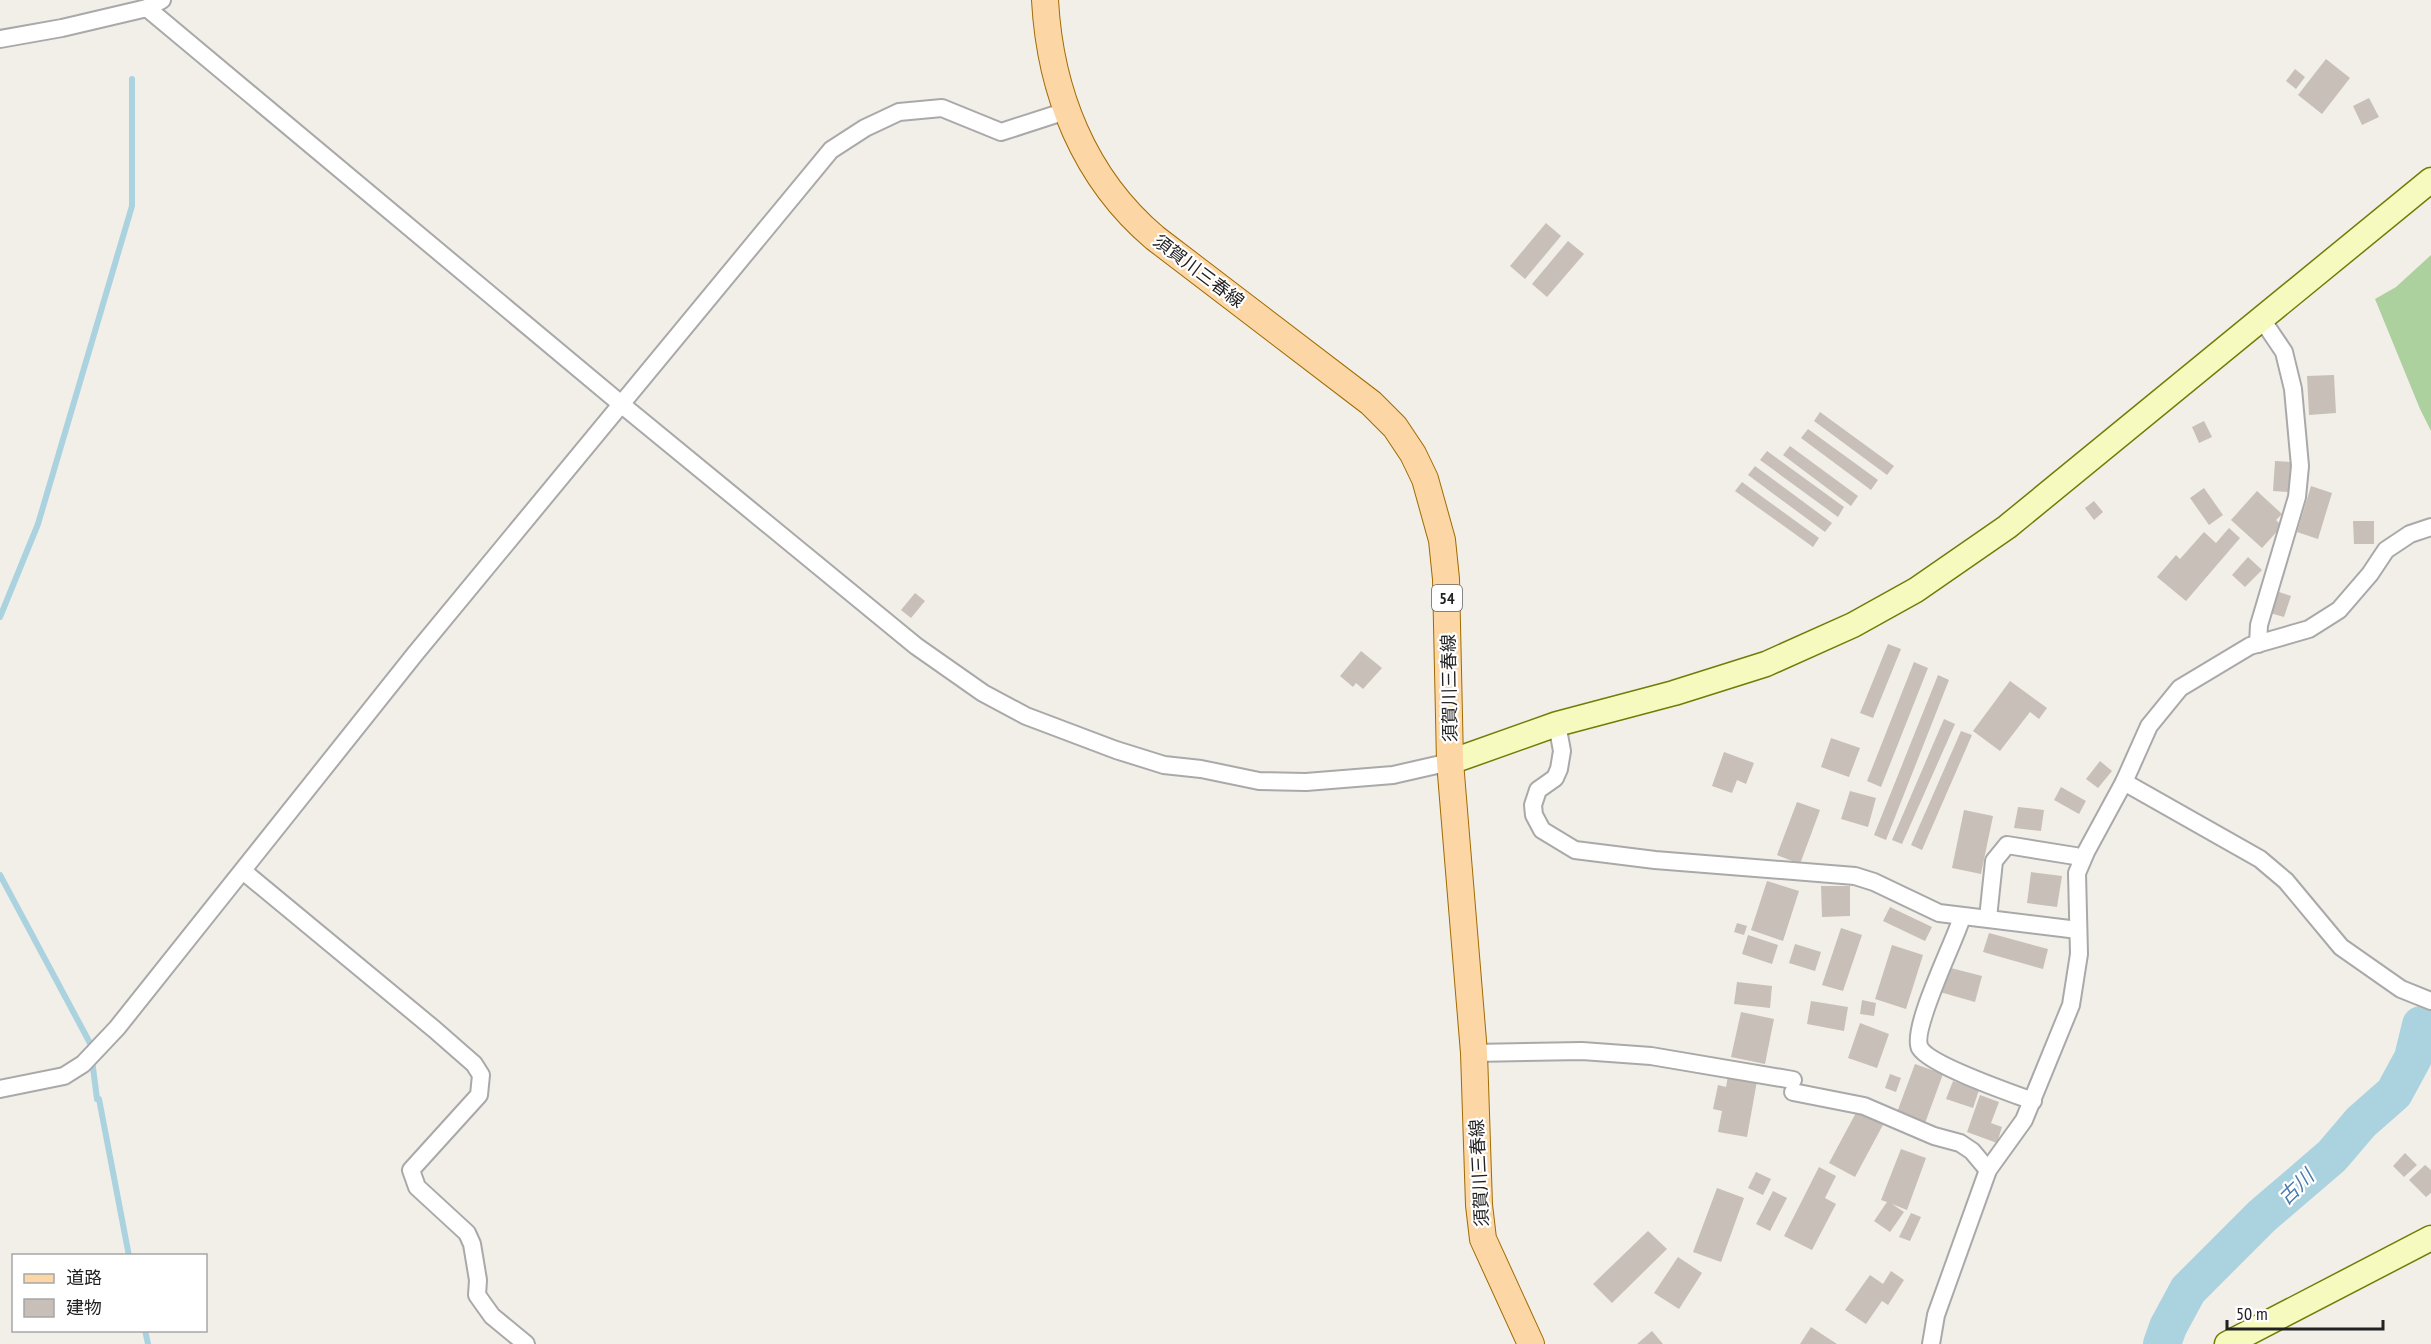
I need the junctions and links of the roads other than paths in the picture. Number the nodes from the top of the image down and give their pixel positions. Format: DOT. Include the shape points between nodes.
graph roads {
  1 [pos="162,0"];
  2 [pos="1045,0"];
  3 [pos="147,8"];
  4 [pos="0,39"];
  5 [pos="1066,111"];
  6 [pos="2431,180"];
  7 [pos="2261,318"];
  8 [pos="621,405"];
  9 [pos="2431,527"];
  10 [pos="2258,644"];
  11 [pos="1557,724"];
  12 [pos="1450,762"];
  13 [pos="2124,782"];
  14 [pos="2082,860"];
  15 [pos="243,871"];
  16 [pos="1962,917"];
  17 [pos="1988,918"];
  18 [pos="2078,930"];
  19 [pos="2431,1001"];
  20 [pos="1474,1053"];
  21 [pos="0,1089"];
  22 [pos="2033,1101"];
  23 [pos="1988,1170"];
  24 [pos="2431,1238"];
  25 [pos="526,1344"];
  26 [pos="1531,1344"];
  27 [pos="1931,1344"];
  28 [pos="2227,1344"];
  1 -- 3 [label="street"];
  2 -- 5 [label="main road, 須賀川三春線 / 54" via="1053,59"];
  3 -- 4 [label="street"];
  3 -- 8 [label="street"];
  5 -- 8 [label="street" via="1001,132 942,108 899,112 831,150"];
  5 -- 12 [label="main road, 須賀川三春線 / 54" via="1103,184 1139,225 1371,403 1395,427 1413,454 1425,479 1442,540"];
  6 -- 7 [label="street"];
  7 -- 10 [label="street" via="2284,352 2293,389 2300,465 2297,497 2259,625"];
  7 -- 11 [label="street" via="2007,527 1916,590 1854,625 1766,664"];
  8 -- 12 [label="street" via="916,646 983,693 1026,716 1164,765 1259,781 1306,782 1393,775"];
  8 -- 15 [label="street" via="415,654"];
  9 -- 10 [label="street" via="2410,534 2386,550 2339,610 2309,629"];
  10 -- 13 [label="street" via="2172,695 2149,726"];
  11 -- 12 [label="street"];
  11 -- 16 [label="street" via="1562,751 1559,770 1555,778 1538,790 1534,815 1542,830 1575,850 1855,876 1938,913"];
  12 -- 20 [label="main road, 須賀川三春線 / 54"];
  13 -- 14 [label="street"];
  13 -- 19 [label="street" via="2260,859 2286,881 2341,947 2401,989"];
  14 -- 17 [label="street" via="2007,845 1994,861"];
  14 -- 18 [label="street" via="2077,873"];
  15 -- 21 [label="street" via="117,1028 83,1064 64,1076"];
  15 -- 25 [label="street" via="434,1029 481,1075 479,1095 411,1170 417,1187 467,1233 478,1280 477,1295 492,1316"];
  16 -- 17 [label="street"];
  16 -- 22 [label="street" via="1926,1007 1918,1032 1919,1047 1976,1079"];
  17 -- 18 [label="street"];
  18 -- 22 [label="street" via="2079,954 2071,1005"];
  20 -- 23 [label="street" via="1582,1051 1651,1056 1793,1086 1864,1106 1960,1143"];
  20 -- 26 [label="main road, 須賀川三春線 / 54" via="1483,1239"];
  22 -- 23 [label="street" via="2019,1130"];
  23 -- 27 [label="street" via="1936,1316"];
  24 -- 28 [label="street"];
}
